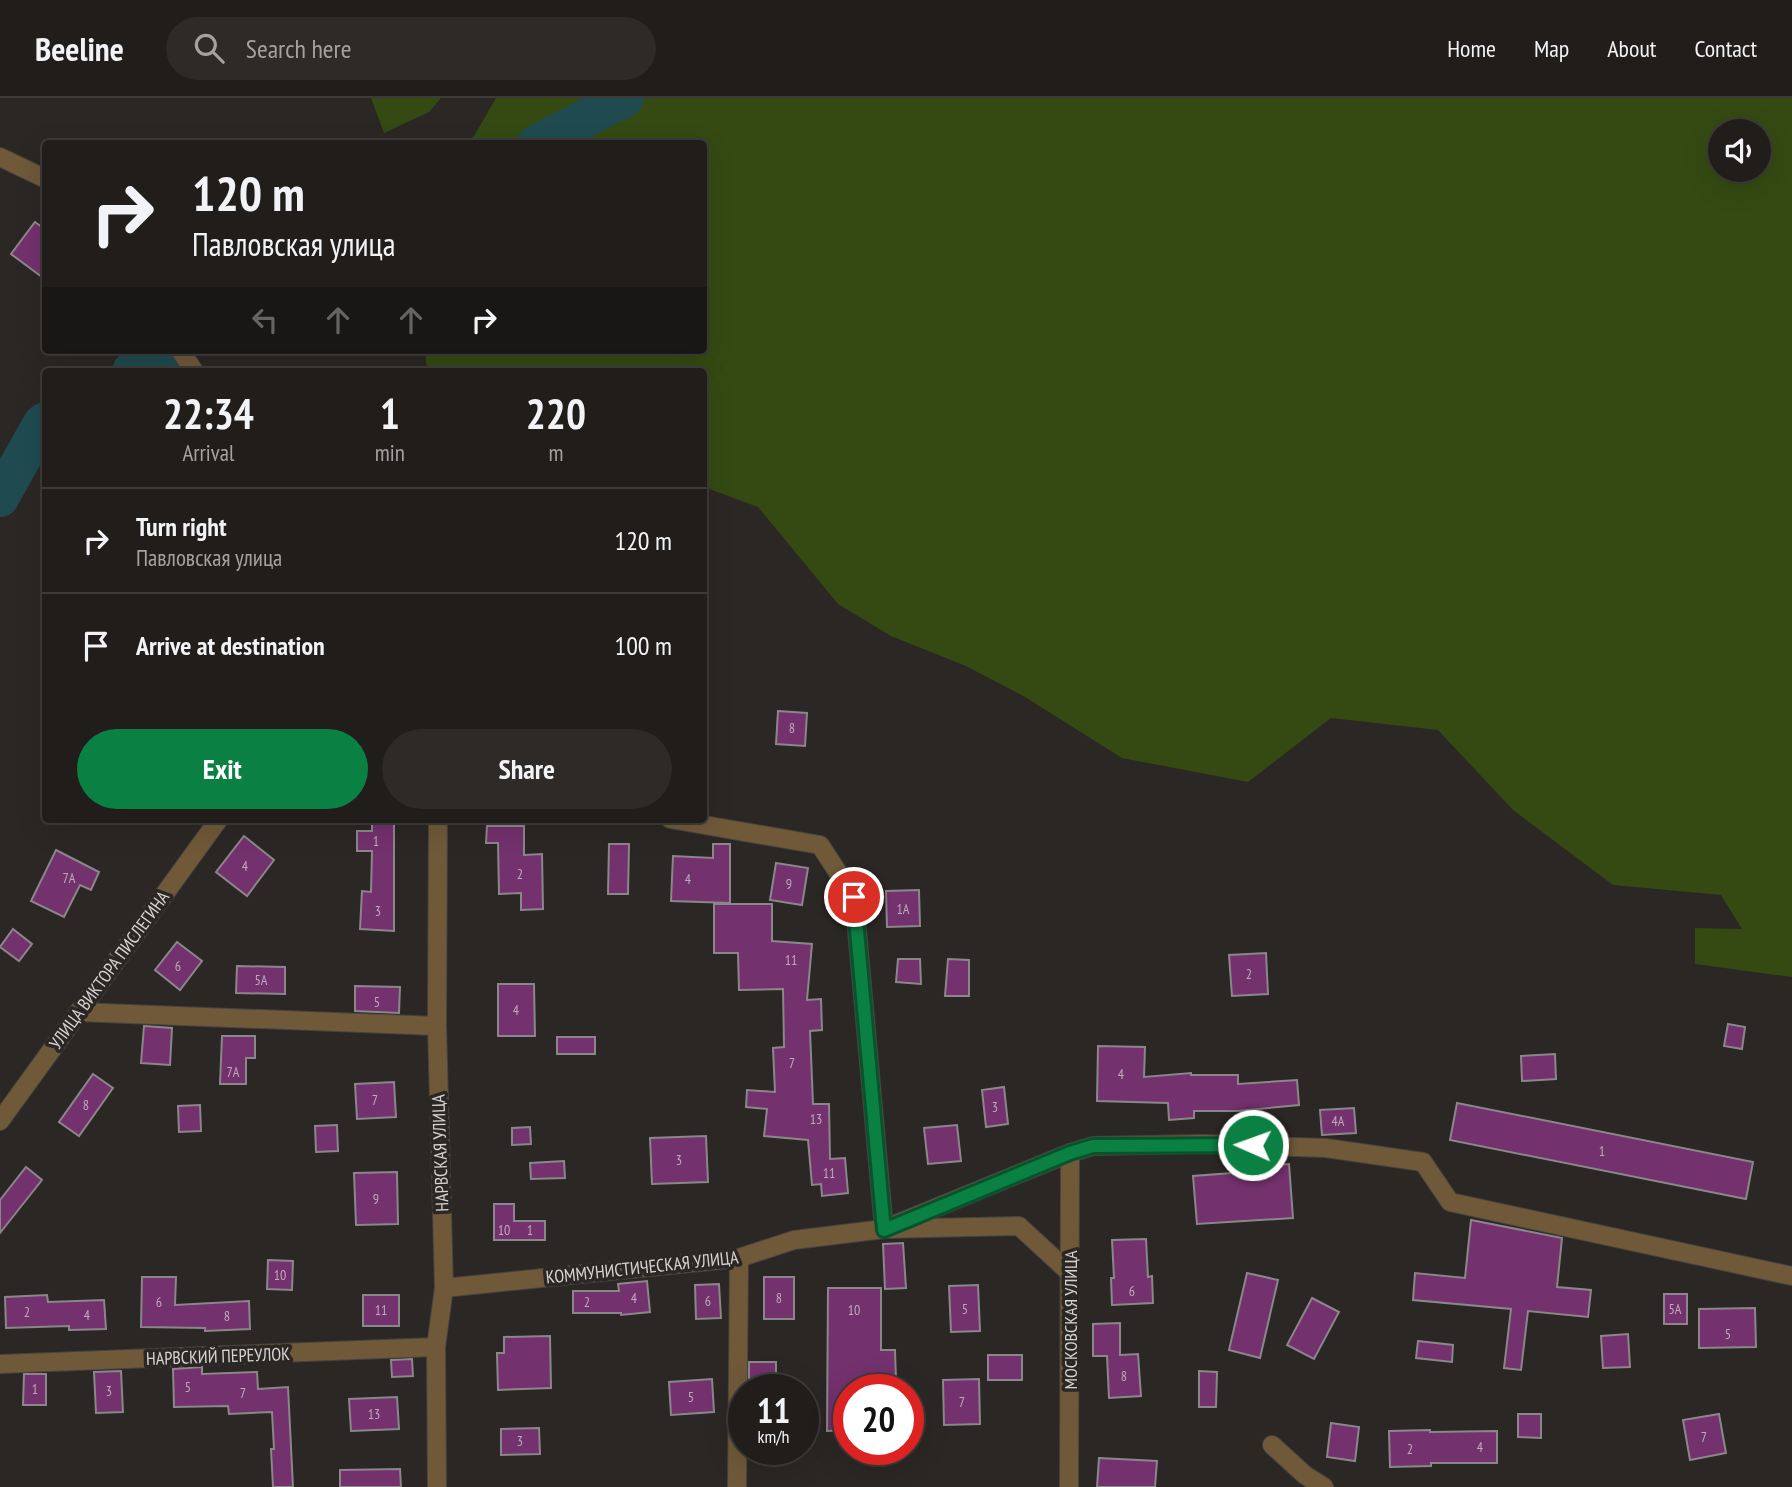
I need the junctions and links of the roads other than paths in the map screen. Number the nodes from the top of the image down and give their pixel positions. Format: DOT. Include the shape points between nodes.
graph roads {
  1 [pos="0,157"];
  2 [pos="42,178"];
  3 [pos="216,823"];
  4 [pos="438,823"];
  5 [pos="693,823"];
  6 [pos="78,1012"];
  7 [pos="437,1026"];
  8 [pos="0,1121"];
  9 [pos="1070,1153"];
  10 [pos="884,1230"];
  11 [pos="739,1258"];
  12 [pos="1070,1273"];
  13 [pos="1790,1280"];
  14 [pos="444,1288"];
  15 [pos="436,1348"];
  16 [pos="0,1364"];
  17 [pos="1272,1445"];
  18 [pos="437,1487"];
  19 [pos="737,1487"];
  20 [pos="1069,1487"];
  21 [pos="1324,1487"];
  1 -- 2 [label="street"];
  3 -- 6 [label="street, УЛИЦА ВИКТОРА ПИСЛЕГИНА"];
  4 -- 7 [label="street, НАРВСКАЯ УЛИЦА"];
  5 -- 10 [label="street" via="820,845 854,897"];
  6 -- 7 [label="street"];
  6 -- 8 [label="street, УЛИЦА ВИКТОРА ПИСЛЕГИНА"];
  7 -- 14 [label="street, НАРВСКАЯ УЛИЦА"];
  9 -- 10 [label="street"];
  9 -- 12 [label="street, МОСКОВСКАЯ УЛИЦА"];
  9 -- 13 [label="street" via="1093,1146 1218,1144 1326,1148 1423,1162 1450,1202"];
  10 -- 11 [label="street, КОММУНИСТИЧЕСКАЯ УЛИЦА" via="794,1240"];
  10 -- 12 [label="street, КОММУНИСТИЧЕСКАЯ УЛИЦА" via="1019,1226"];
  11 -- 14 [label="street, КОММУНИСТИЧЕСКАЯ УЛИЦА"];
  11 -- 19 [label="street"];
  12 -- 20 [label="street, МОСКОВСКАЯ УЛИЦА"];
  14 -- 15 [label="street, НАРВСКАЯ УЛИЦА"];
  15 -- 16 [label="street, НАРВСКИЙ ПЕРЕУЛОК"];
  15 -- 18 [label="street, НАРВСКАЯ УЛИЦА"];
  17 -- 21 [label="street"];
}
